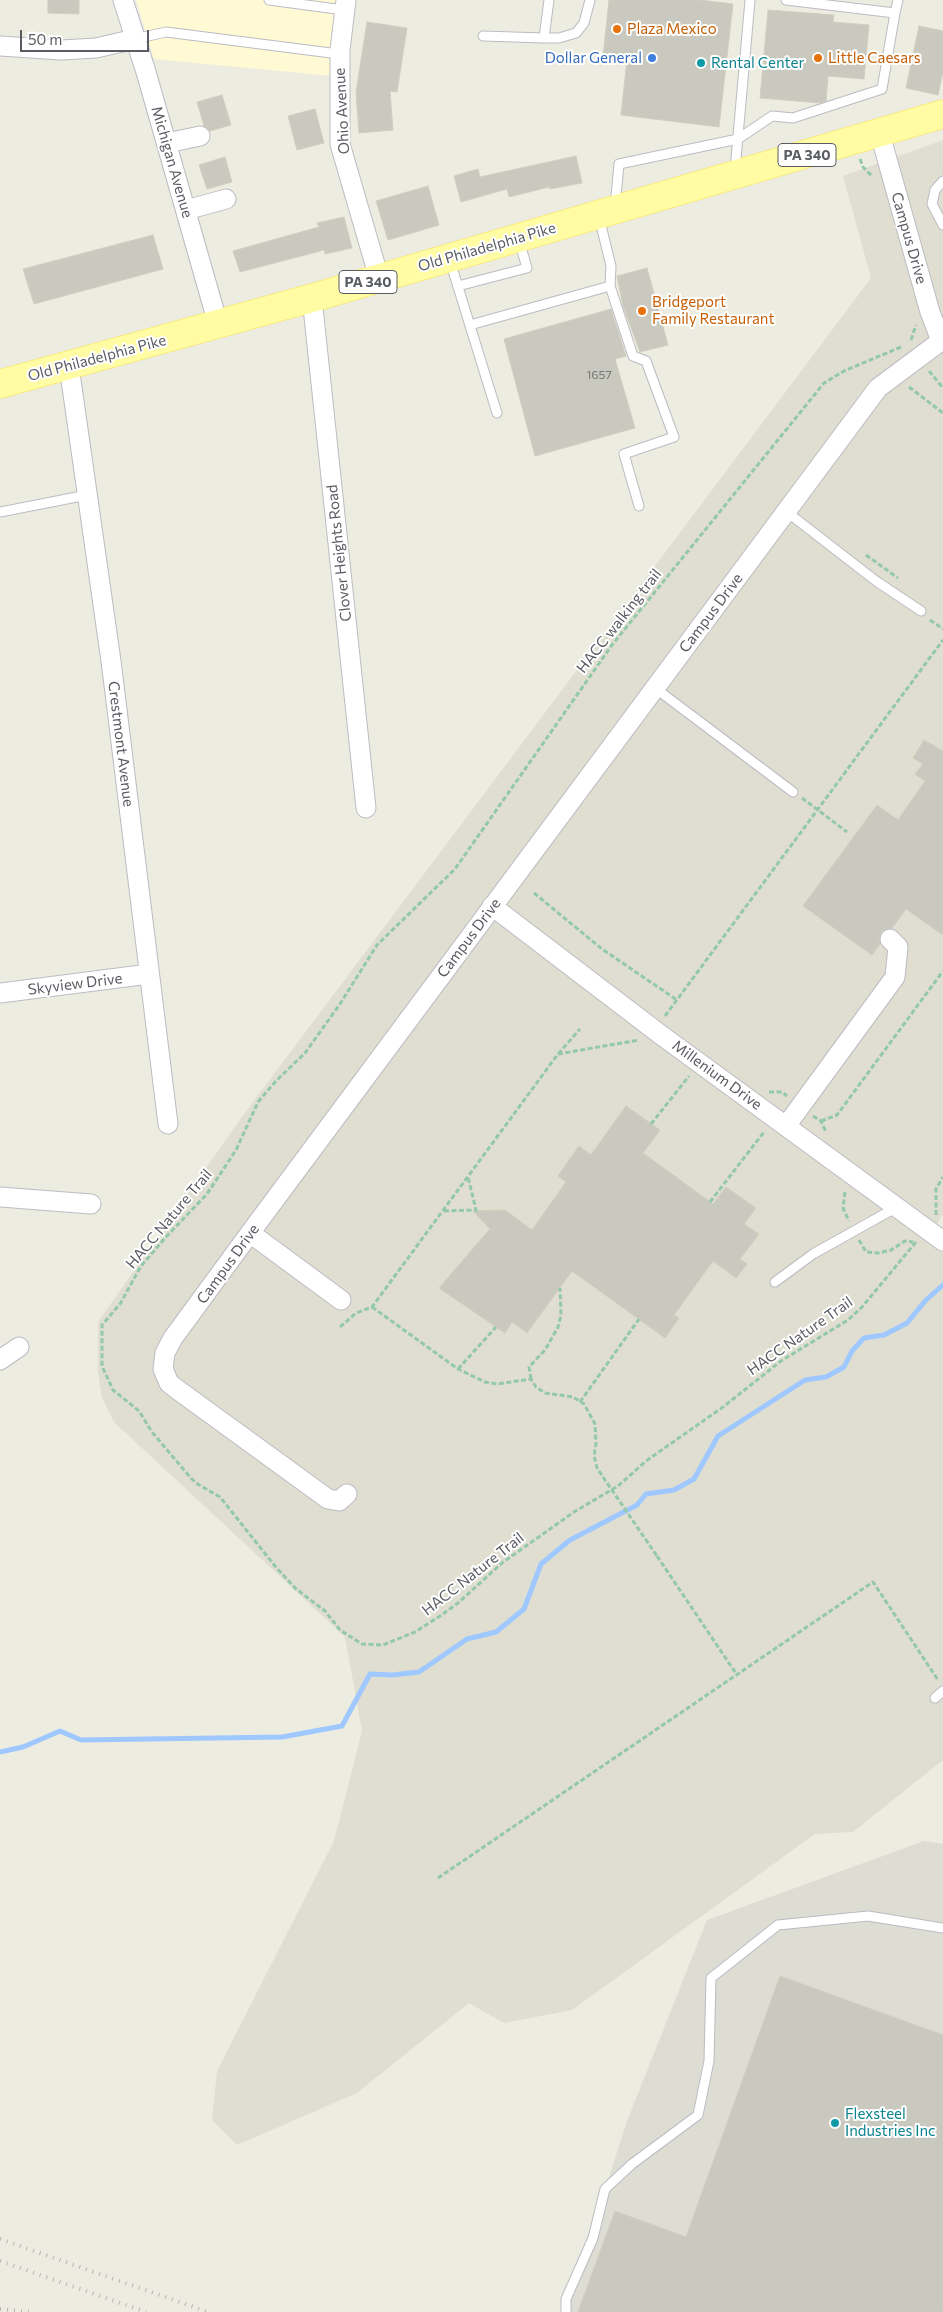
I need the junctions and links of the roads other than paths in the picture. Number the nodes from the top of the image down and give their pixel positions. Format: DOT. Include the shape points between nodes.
graph roads {
  1 [pos="123,0"];
  2 [pos="269,0"];
  3 [pos="549,0"];
  4 [pos="590,0"];
  5 [pos="750,0"];
  6 [pos="786,0"];
  7 [pos="898,0"];
  8 [pos="345,5"];
  9 [pos="895,13"];
  10 [pos="483,36"];
  11 [pos="544,38"];
  12 [pos="135,39"];
  13 [pos="0,46"];
  14 [pos="340,54"];
  15 [pos="943,114"];
  16 [pos="880,134"];
  17 [pos="200,136"];
  18 [pos="738,139"];
  19 [pos="167,143"];
  20 [pos="735,176"];
  21 [pos="943,181"];
  22 [pos="226,199"];
  23 [pos="186,210"];
  24 [pos="607,212"];
  25 [pos="943,224"];
  26 [pos="518,238"];
  27 [pos="450,258"];
  28 [pos="379,278"];
  29 [pos="458,286"];
  30 [pos="610,286"];
  31 [pos="312,298"];
  32 [pos="218,324"];
  33 [pos="470,325"];
  34 [pos="942,342"];
  35 [pos="69,366"];
  36 [pos="0,384"];
  37 [pos="497,413"];
  38 [pos="87,495"];
  39 [pos="639,506"];
  40 [pos="0,512"];
  41 [pos="787,512"];
  42 [pos="921,611"];
  43 [pos="655,688"];
  44 [pos="793,792"];
  45 [pos="366,808"];
  46 [pos="492,906"];
  47 [pos="890,939"];
  48 [pos="149,974"];
  49 [pos="0,993"];
  50 [pos="168,1124"];
  51 [pos="786,1126"];
  52 [pos="0,1197"];
  53 [pos="91,1204"];
  54 [pos="898,1207"];
  55 [pos="250,1234"];
  56 [pos="943,1241"];
  57 [pos="775,1282"];
  58 [pos="341,1300"];
  59 [pos="19,1347"];
  60 [pos="0,1360"];
  61 [pos="347,1494"];
  62 [pos="943,1691"];
  63 [pos="935,1698"];
  64 [pos="943,1928"];
  65 [pos="566,2312"];
  1 -- 12 [label="street, Michigan Avenue"];
  2 -- 8 [label="lane"];
  3 -- 11 [label="lane"];
  4 -- 11 [label="lane" via="584,23 576,33"];
  5 -- 18 [label="lane"];
  6 -- 9 [label="lane"];
  7 -- 9 [label="lane"];
  8 -- 14 [label="street, Ohio Avenue"];
  9 -- 18 [label="lane" via="882,89 793,118 772,116"];
  10 -- 11 [label="lane"];
  12 -- 13 [label="street" via="96,48 60,50"];
  12 -- 14 [label="lane" via="166,32"];
  12 -- 19 [label="street, Michigan Avenue"];
  14 -- 28 [label="street, Ohio Avenue" via="340,144"];
  15 -- 16 [label="main road, Old Philadelphia Pike / PA 340"];
  16 -- 20 [label="main road, Old Philadelphia Pike / PA 340"];
  16 -- 34 [label="street, Campus Drive" via="930,312"];
  17 -- 19 [label="street"];
  18 -- 20 [label="lane"];
  18 -- 24 [label="lane" via="619,164"];
  19 -- 23 [label="street, Michigan Avenue"];
  20 -- 24 [label="main road, Old Philadelphia Pike / PA 340"];
  21 -- 25 [label="lane" via="935,190 932,204"];
  22 -- 23 [label="street"];
  23 -- 32 [label="street, Michigan Avenue"];
  24 -- 26 [label="main road, Old Philadelphia Pike / PA 340"];
  24 -- 30 [label="lane"];
  26 -- 27 [label="main road, Old Philadelphia Pike / PA 340"];
  26 -- 29 [label="lane" via="527,268"];
  27 -- 28 [label="main road, Old Philadelphia Pike / PA 340"];
  27 -- 29 [label="lane"];
  28 -- 31 [label="main road, Old Philadelphia Pike / PA 340"];
  29 -- 33 [label="lane"];
  30 -- 33 [label="lane"];
  30 -- 39 [label="lane" via="633,356 646,361 674,437 624,454"];
  31 -- 32 [label="main road, Old Philadelphia Pike / PA 340"];
  31 -- 45 [label="street, Clover Heights Road"];
  32 -- 35 [label="main road, Old Philadelphia Pike / PA 340"];
  33 -- 37 [label="lane"];
  34 -- 41 [label="street, Campus Drive" via="878,388"];
  35 -- 36 [label="main road, Old Philadelphia Pike / PA 340"];
  35 -- 38 [label="street, Crestmont Avenue"];
  38 -- 40 [label="lane"];
  38 -- 48 [label="street, Crestmont Avenue"];
  41 -- 42 [label="lane"];
  41 -- 43 [label="street, Campus Drive"];
  43 -- 44 [label="lane"];
  43 -- 46 [label="street, Campus Drive"];
  46 -- 51 [label="street, Millenium Drive"];
  46 -- 55 [label="street, Campus Drive"];
  47 -- 51 [label="street" via="898,947 895,978"];
  48 -- 49 [label="street, Skyview Drive"];
  48 -- 50 [label="street, Crestmont Avenue"];
  51 -- 54 [label="street, Millenium Drive"];
  52 -- 53 [label="street"];
  54 -- 56 [label="street, Millenium Drive"];
  54 -- 57 [label="lane" via="813,1254"];
  55 -- 58 [label="street"];
  55 -- 61 [label="street, Campus Drive" via="173,1338 165,1353 164,1369 169,1383 328,1499 339,1501"];
  59 -- 60 [label="street"];
  62 -- 63 [label="lane"];
  64 -- 65 [label="lane" via="868,1916 778,1925 711,1978 709,2061 698,2115 605,2188 593,2238 566,2299"];
}
